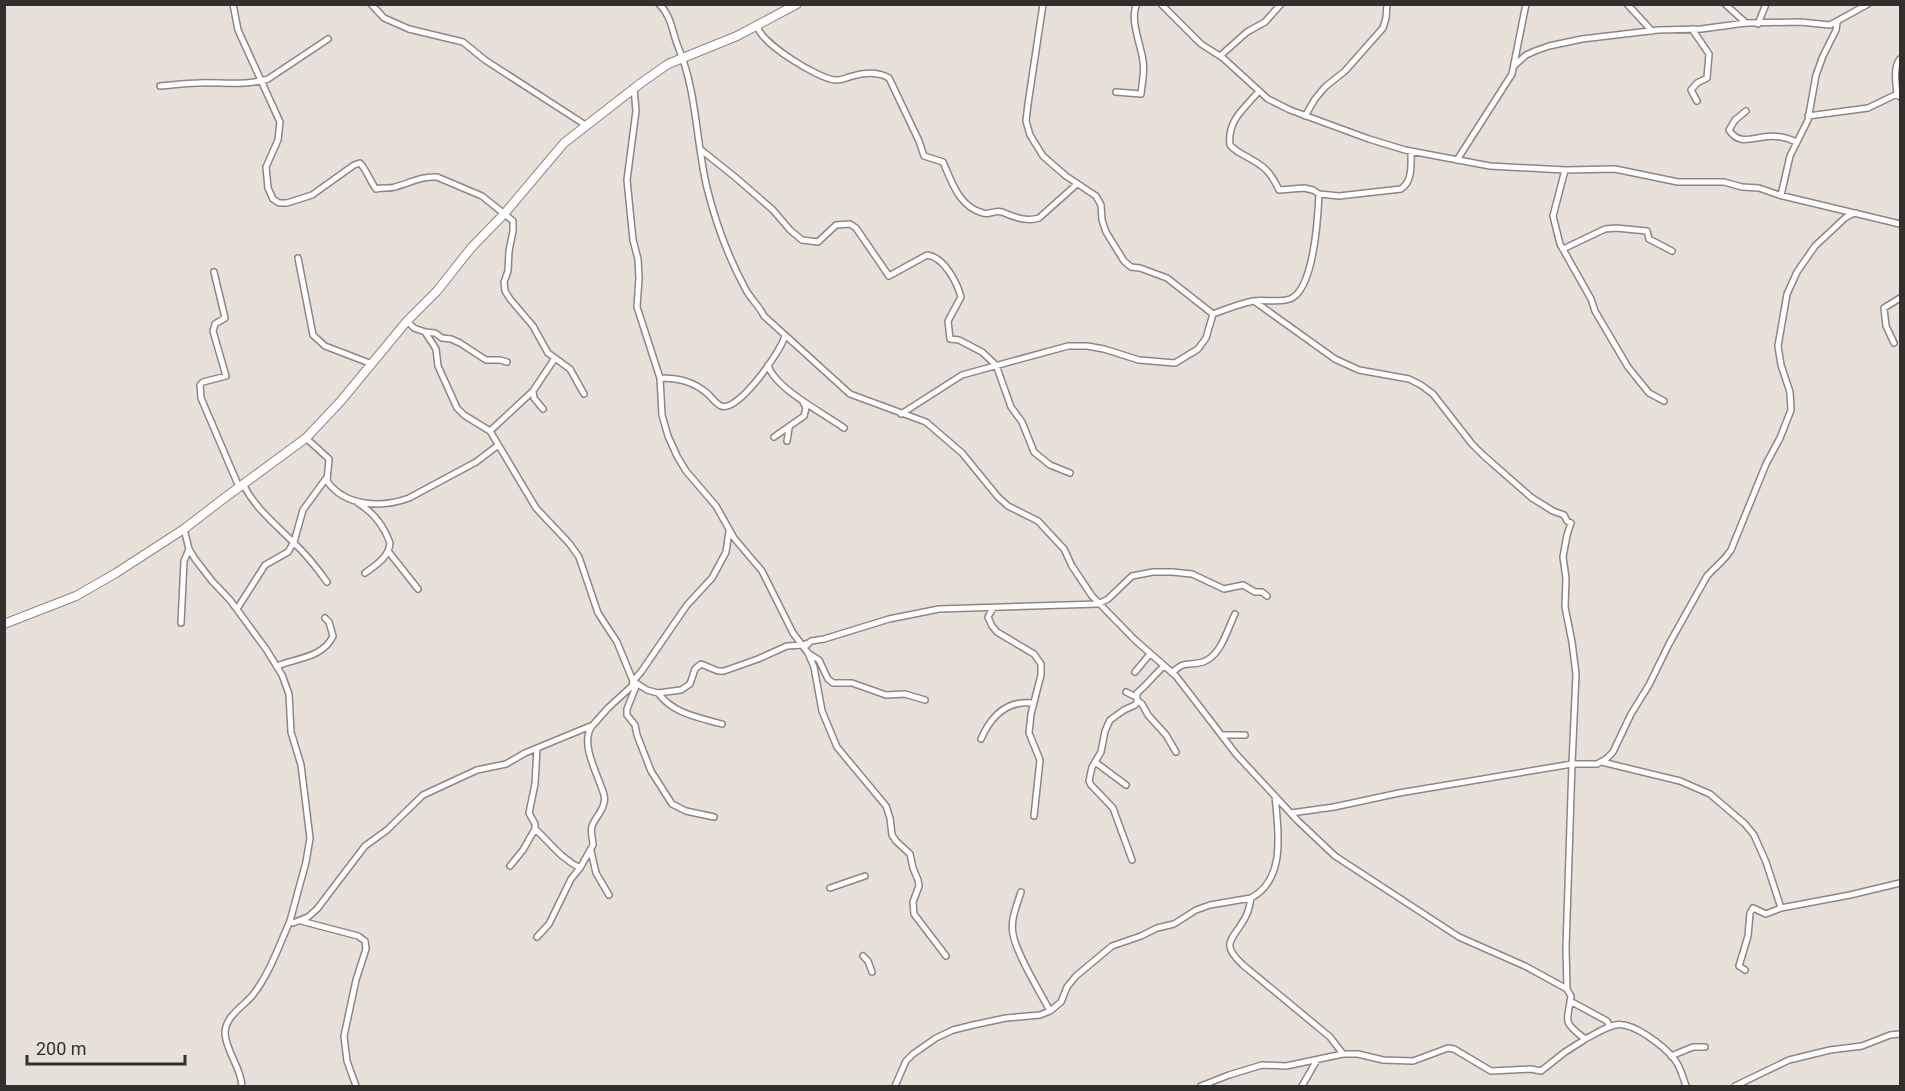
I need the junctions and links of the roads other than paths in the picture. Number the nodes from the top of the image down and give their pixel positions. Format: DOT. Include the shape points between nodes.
graph roads {
  1 [pos="233,4"];
  2 [pos="371,4"];
  3 [pos="659,4"];
  4 [pos="1043,4"];
  5 [pos="1137,4"];
  6 [pos="1161,4"];
  7 [pos="1281,4"];
  8 [pos="1387,4"];
  9 [pos="1526,4"];
  10 [pos="1627,4"];
  11 [pos="1725,4"];
  12 [pos="1766,4"];
  13 [pos="1868,4"];
  14 [pos="795,5"];
  15 [pos="1746,23"];
  16 [pos="1837,23"];
  17 [pos="1758,24"];
  18 [pos="757,26"];
  19 [pos="1692,29"];
  20 [pos="1652,31"];
  21 [pos="328,39"];
  22 [pos="1220,56"];
  23 [pos="682,57"];
  24 [pos="1900,59"];
  25 [pos="1514,66"];
  26 [pos="262,81"];
  27 [pos="160,86"];
  28 [pos="634,88"];
  29 [pos="1259,91"];
  30 [pos="1116,92"];
  31 [pos="1899,96"];
  32 [pos="1697,101"];
  33 [pos="1746,111"];
  34 [pos="1305,116"];
  35 [pos="1808,116"];
  36 [pos="587,126"];
  37 [pos="1796,142"];
  38 [pos="700,149"];
  39 [pos="1411,151"];
  40 [pos="1456,160"];
  41 [pos="1565,171"];
  42 [pos="1077,184"];
  43 [pos="1319,194"];
  44 [pos="1781,195"];
  45 [pos="505,213"];
  46 [pos="1856,213"];
  47 [pos="1900,224"];
  48 [pos="1563,249"];
  49 [pos="1672,251"];
  50 [pos="298,258"];
  51 [pos="214,272"];
  52 [pos="1900,298"];
  53 [pos="1254,301"];
  54 [pos="1213,314"];
  55 [pos="407,321"];
  56 [pos="425,332"];
  57 [pos="785,336"];
  58 [pos="1894,343"];
  59 [pos="555,358"];
  60 [pos="507,362"];
  61 [pos="372,364"];
  62 [pos="768,365"];
  63 [pos="996,365"];
  64 [pos="660,378"];
  65 [pos="533,391"];
  66 [pos="584,394"];
  67 [pos="802,401"];
  68 [pos="1664,401"];
  69 [pos="543,409"];
  70 [pos="901,414"];
  71 [pos="789,428"];
  72 [pos="844,428"];
  73 [pos="490,431"];
  74 [pos="774,437"];
  75 [pos="306,438"];
  76 [pos="787,441"];
  77 [pos="497,446"];
  78 [pos="1070,473"];
  79 [pos="327,477"];
  80 [pos="241,485"];
  81 [pos="354,501"];
  82 [pos="184,529"];
  83 [pos="729,531"];
  84 [pos="294,542"];
  85 [pos="189,549"];
  86 [pos="388,551"];
  87 [pos="365,573"];
  88 [pos="327,582"];
  89 [pos="418,589"];
  90 [pos="1267,596"];
  91 [pos="1098,604"];
  92 [pos="993,608"];
  93 [pos="237,609"];
  94 [pos="1235,614"];
  95 [pos="325,618"];
  96 [pos="181,622"];
  97 [pos="4,624"];
  98 [pos="806,647"];
  99 [pos="1150,654"];
  100 [pos="277,666"];
  101 [pos="1164,666"];
  102 [pos="1135,672"];
  103 [pos="1172,673"];
  104 [pos="635,683"];
  105 [pos="1126,692"];
  106 [pos="658,693"];
  107 [pos="1136,698"];
  108 [pos="925,700"];
  109 [pos="1033,703"];
  110 [pos="722,724"];
  111 [pos="593,725"];
  112 [pos="1222,735"];
  113 [pos="1245,735"];
  114 [pos="981,739"];
  115 [pos="537,748"];
  116 [pos="1176,752"];
  117 [pos="1095,762"];
  118 [pos="1602,762"];
  119 [pos="1572,764"];
  120 [pos="1126,785"];
  121 [pos="1275,796"];
  122 [pos="1291,813"];
  123 [pos="1034,816"];
  124 [pos="714,817"];
  125 [pos="535,829"];
  126 [pos="591,851"];
  127 [pos="1132,860"];
  128 [pos="510,866"];
  129 [pos="580,868"];
  130 [pos="866,876"];
  131 [pos="1900,883"];
  132 [pos="830,888"];
  133 [pos="1021,892"];
  134 [pos="609,895"];
  135 [pos="1251,898"];
  136 [pos="1781,908"];
  137 [pos="290,921"];
  138 [pos="301,921"];
  139 [pos="537,937"];
  140 [pos="863,956"];
  141 [pos="946,956"];
  142 [pos="1745,970"];
  143 [pos="872,972"];
  144 [pos="1567,988"];
  145 [pos="1570,1001"];
  146 [pos="1050,1011"];
  147 [pos="1610,1027"];
  148 [pos="1900,1034"];
  149 [pos="1585,1039"];
  150 [pos="1705,1047"];
  151 [pos="1343,1054"];
  152 [pos="1671,1056"];
  153 [pos="1317,1060"];
  154 [pos="242,1086"];
  155 [pos="356,1086"];
  156 [pos="895,1086"];
  157 [pos="1201,1086"];
  158 [pos="1302,1086"];
  159 [pos="1686,1086"];
  160 [pos="1735,1086"];
  1 -- 26 [label="street" via="238,30"];
  2 -- 36 [label="street" via="384,18 409,29 463,42"];
  3 -- 23 [label="street" via="669,15"];
  4 -- 42 [label="street" via="1026,121 1043,156"];
  5 -- 30 [label="street" via="1134,19 1144,63 1141,94"];
  6 -- 22 [label="street" via="1201,44"];
  7 -- 22 [label="street"];
  8 -- 34 [label="street" via="1383,28 1345,71 1325,87"];
  9 -- 25 [label="street"];
  10 -- 20 [label="street"];
  11 -- 15 [label="street"];
  12 -- 17 [label="street"];
  13 -- 16 [label="street"];
  14 -- 18 [label="main road"];
  15 -- 17 [label="street"];
  15 -- 19 [label="street"];
  16 -- 17 [label="street"];
  16 -- 35 [label="street" via="1816,75"];
  18 -- 23 [label="main road"];
  18 -- 42 [label="street" via="789,58 823,77 836,80 880,74 889,78 924,156 943,162 956,192 986,214 1000,211 1031,221"];
  19 -- 20 [label="street"];
  19 -- 32 [label="street" via="1709,54 1707,78 1691,90"];
  20 -- 25 [label="street" via="1549,46 1526,55"];
  21 -- 26 [label="street"];
  22 -- 29 [label="street"];
  23 -- 28 [label="main road"];
  23 -- 38 [label="street"];
  24 -- 31 [label="street"];
  25 -- 40 [label="street"];
  26 -- 27 [label="street"];
  26 -- 45 [label="street" via="280,122 278,140 266,167 268,188 279,203 312,195 360,163 376,189 437,177 482,196"];
  28 -- 36 [label="main road"];
  28 -- 64 [label="street" via="636,111 627,180 638,259 637,307"];
  29 -- 34 [label="street"];
  29 -- 43 [label="street" via="1237,114 1230,145 1267,169 1279,190 1304,188"];
  31 -- 35 [label="street" via="1868,108"];
  33 -- 37 [label="street" via="1729,130 1733,136 1748,141 1787,137"];
  34 -- 39 [label="street"];
  35 -- 37 [label="street"];
  36 -- 45 [label="main road" via="555,152"];
  37 -- 44 [label="street"];
  38 -- 57 [label="street" via="706,186 727,251 747,293"];
  38 -- 63 [label="street" via="773,210 802,240 819,242 836,225 850,224 889,276 927,255 938,259 947,267 961,297 948,321 950,339 982,352"];
  39 -- 40 [label="street"];
  39 -- 43 [label="street" via="1409,180 1401,189"];
  40 -- 41 [label="street"];
  41 -- 44 [label="street" via="1615,169 1678,182 1724,182"];
  41 -- 48 [label="street" via="1553,216"];
  42 -- 54 [label="street" via="1096,196 1106,232 1124,261 1131,267 1167,278"];
  43 -- 53 [label="street" via="1309,269 1296,296 1289,300"];
  44 -- 46 [label="street"];
  45 -- 55 [label="main road"];
  45 -- 59 [label="street" via="513,231 505,291"];
  46 -- 47 [label="street"];
  46 -- 118 [label="street" via="1824,237 1793,280 1778,346 1790,392 1787,422 1731,550 1708,574 1616,746"];
  48 -- 49 [label="street" via="1605,229 1616,228 1647,231 1649,239"];
  48 -- 68 [label="street" via="1628,367 1649,393"];
  50 -- 61 [label="street" via="313,335 325,346"];
  51 -- 80 [label="street" via="225,318 215,324 213,331 226,376 203,382 201,398"];
  52 -- 58 [label="street" via="1884,308 1886,326"];
  53 -- 54 [label="street"];
  53 -- 119 [label="street" via="1335,359 1421,385 1433,394 1483,455 1532,498 1571,523 1563,557 1565,607 1576,674"];
  54 -- 63 [label="street" via="1198,350 1175,363 1139,360 1077,345"];
  55 -- 56 [label="street"];
  55 -- 61 [label="main road"];
  56 -- 60 [label="street" via="451,339 486,360"];
  56 -- 73 [label="street" via="436,349 438,366 457,408"];
  57 -- 62 [label="street"];
  57 -- 70 [label="street" via="850,394"];
  59 -- 65 [label="street"];
  59 -- 66 [label="street" via="570,369"];
  61 -- 75 [label="main road"];
  62 -- 64 [label="street" via="730,407 720,406 702,389 683,379"];
  62 -- 67 [label="street" via="775,378"];
  63 -- 70 [label="street" via="962,375"];
  63 -- 78 [label="street" via="1011,407 1034,452 1050,465"];
  64 -- 83 [label="street" via="662,415 671,444 716,506"];
  65 -- 69 [label="street"];
  65 -- 73 [label="street"];
  67 -- 71 [label="street" via="806,408 804,416"];
  67 -- 72 [label="street"];
  70 -- 91 [label="street" via="926,422 962,453 1008,506 1038,521 1064,549"];
  71 -- 74 [label="street"];
  71 -- 76 [label="street"];
  73 -- 77 [label="street"];
  75 -- 79 [label="street" via="329,459"];
  75 -- 80 [label="main road"];
  77 -- 81 [label="street" via="476,462 400,501"];
  77 -- 104 [label="street" via="536,508 579,557 598,613 617,642"];
  79 -- 81 [label="street" via="332,487"];
  79 -- 84 [label="street" via="303,510"];
  80 -- 82 [label="main road"];
  80 -- 84 [label="street" via="269,520"];
  81 -- 86 [label="street" via="379,522 390,543"];
  82 -- 85 [label="street"];
  82 -- 97 [label="main road" via="91,588"];
  83 -- 98 [label="street" via="762,571 787,622"];
  83 -- 104 [label="street" via="726,552 712,578 687,605"];
  84 -- 88 [label="street"];
  84 -- 93 [label="street" via="288,552 265,565"];
  85 -- 93 [label="street"];
  85 -- 96 [label="street" via="184,561"];
  86 -- 87 [label="street"];
  86 -- 89 [label="street"];
  90 -- 91 [label="street" via="1243,585 1224,589 1192,574 1153,572 1132,576"];
  91 -- 92 [label="street"];
  91 -- 99 [label="street"];
  92 -- 98 [label="street" via="939,609 889,619"];
  92 -- 109 [label="street" via="987,617 997,632 1034,654 1041,664"];
  93 -- 100 [label="street"];
  94 -- 103 [label="street" via="1215,655 1203,662 1181,664"];
  95 -- 100 [label="street" via="333,636 330,643 307,657"];
  98 -- 106 [label="street" via="787,646 724,671 701,664 688,686"];
  98 -- 108 [label="street" via="833,683 852,683 886,695 905,694"];
  98 -- 141 [label="street" via="822,711 837,747 886,806 892,835 910,854 918,880 914,914"];
  99 -- 101 [label="street"];
  99 -- 102 [label="street"];
  100 -- 137 [label="street" via="289,694 291,732 301,765 310,827 309,850"];
  101 -- 103 [label="street"];
  101 -- 107 [label="street"];
  103 -- 112 [label="street"];
  104 -- 106 [label="street"];
  104 -- 111 [label="street"];
  104 -- 124 [label="street" via="627,715 636,725 651,771 672,804"];
  105 -- 107 [label="street"];
  106 -- 110 [label="street" via="681,712"];
  107 -- 116 [label="street"];
  107 -- 117 [label="street" via="1135,705 1110,720"];
  109 -- 114 [label="street" via="1004,707"];
  109 -- 123 [label="street" via="1029,734 1040,760"];
  111 -- 115 [label="street"];
  111 -- 126 [label="street" via="588,733 590,752 604,798 592,826"];
  112 -- 113 [label="street"];
  112 -- 121 [label="street"];
  115 -- 125 [label="street" via="529,813"];
  115 -- 138 [label="street" via="423,795 365,846 323,903"];
  117 -- 120 [label="street"];
  117 -- 127 [label="street" via="1089,782 1113,808"];
  118 -- 119 [label="street"];
  118 -- 136 [label="street" via="1680,781 1710,794 1754,835"];
  119 -- 122 [label="street"];
  119 -- 144 [label="street"];
  121 -- 122 [label="street"];
  121 -- 135 [label="street" via="1278,854 1266,885"];
  122 -- 144 [label="street" via="1335,856 1445,928"];
  125 -- 128 [label="street"];
  125 -- 129 [label="street" via="567,862"];
  126 -- 129 [label="street"];
  126 -- 134 [label="street" via="596,873"];
  129 -- 139 [label="street" via="549,924"];
  130 -- 132 [label="street"];
  131 -- 136 [label="street"];
  133 -- 146 [label="street" via="1012,934"];
  135 -- 146 [label="street" via="1210,905 1174,924 1112,946 1076,976 1061,1002"];
  135 -- 151 [label="street" via="1247,915 1229,942 1229,949 1330,1037"];
  136 -- 142 [label="street" via="1766,914 1753,908 1750,913 1739,966"];
  137 -- 138 [label="street"];
  137 -- 154 [label="street" via="256,990 226,1024 227,1044"];
  138 -- 155 [label="street" via="365,941 344,1036"];
  140 -- 143 [label="street"];
  144 -- 145 [label="street"];
  145 -- 147 [label="street"];
  145 -- 149 [label="street" via="1569,1026"];
  146 -- 156 [label="street" via="944,1034 906,1061"];
  147 -- 149 [label="street"];
  147 -- 152 [label="street" via="1630,1026"];
  148 -- 160 [label="street" via="1862,1046 1789,1060"];
  149 -- 151 [label="street" via="1541,1071 1491,1071 1448,1048 1413,1061"];
  150 -- 152 [label="street" via="1693,1047"];
  151 -- 153 [label="street"];
  152 -- 159 [label="street"];
  153 -- 157 [label="street" via="1286,1066 1262,1065"];
  153 -- 158 [label="street"];
}
